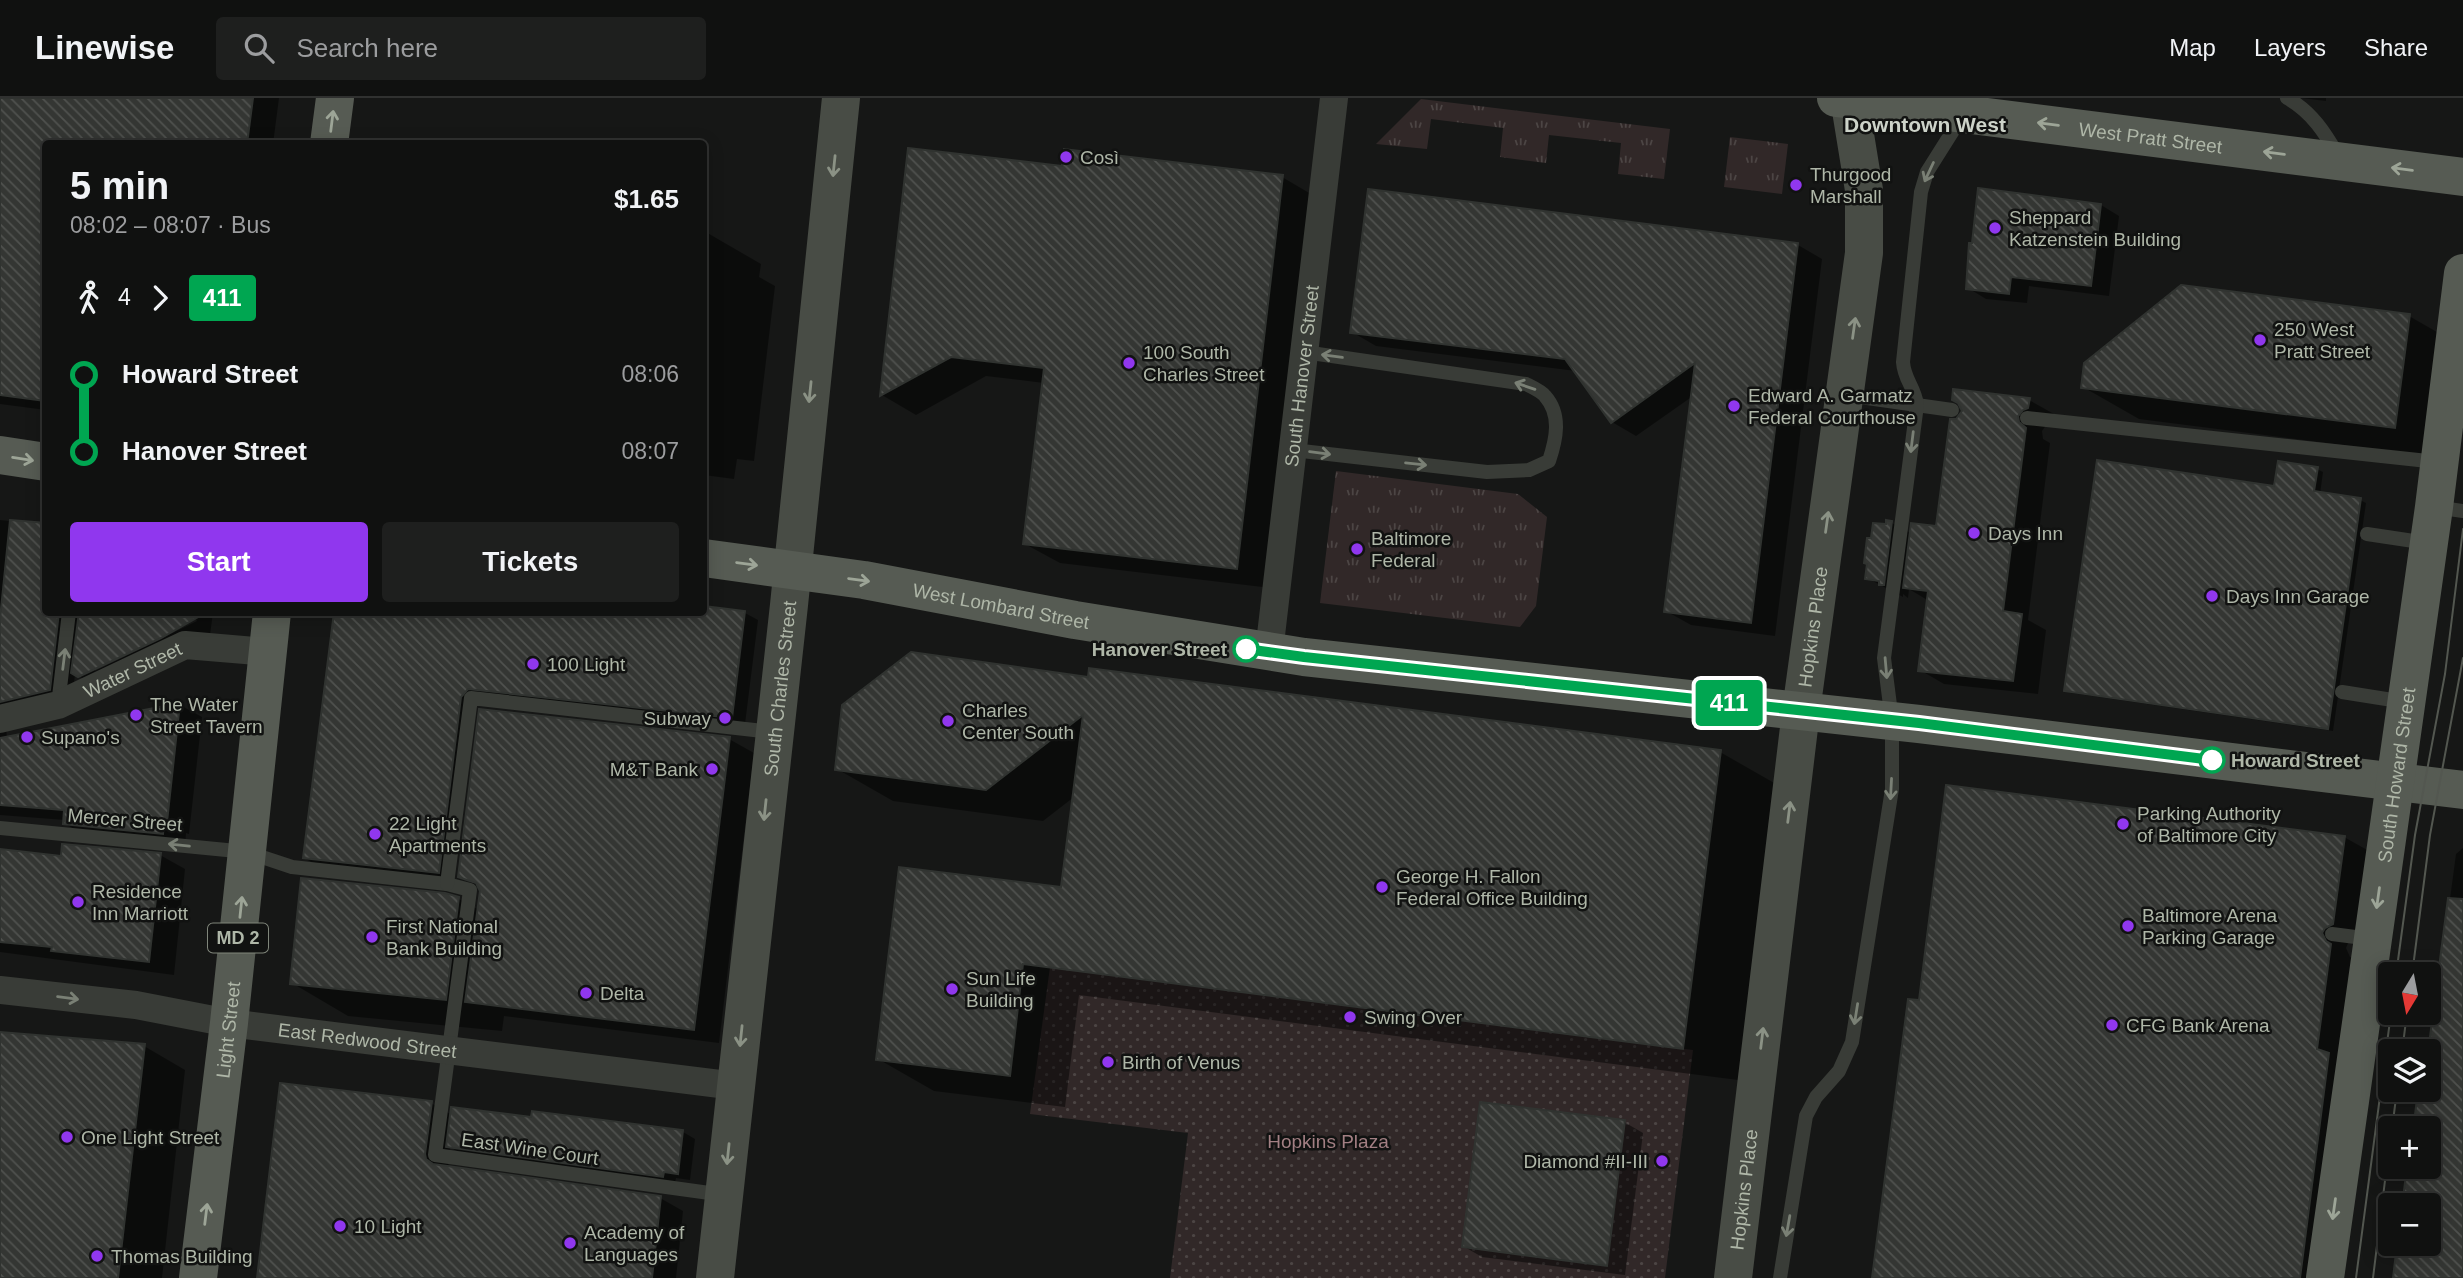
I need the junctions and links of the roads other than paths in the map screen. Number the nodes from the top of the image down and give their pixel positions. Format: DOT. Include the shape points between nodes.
graph roads {
  1 [pos="335,98"];
  2 [pos="841,98"];
  3 [pos="1334,98"];
  4 [pos="2287,98"];
  5 [pos="1845,99"];
  6 [pos="1985,112"];
  7 [pos="330,140"];
  8 [pos="2342,162"];
  9 [pos="2463,177"];
  10 [pos="2463,274"];
  11 [pos="1304,352"];
  12 [pos="1844,395"];
  13 [pos="1917,405"];
  14 [pos="1952,410"];
  15 [pos="2027,418"];
  16 [pos="2445,449"];
  17 [pos="1293,450"];
  18 [pos="0,455"];
  19 [pos="42,461"];
  20 [pos="2442,520"];
  21 [pos="2367,534"];
  22 [pos="707,558"];
  23 [pos="791,571"];
  24 [pos="69,616"];
  25 [pos="272,616"];
  26 [pos="267,652"];
  27 [pos="1269,652"];
  28 [pos="2342,692"];
  29 [pos="2406,702"];
  30 [pos="58,705"];
  31 [pos="1801,711"];
  32 [pos="0,719"];
  33 [pos="1892,721"];
  34 [pos="774,732"];
  35 [pos="2395,782"];
  36 [pos="2463,790"];
  37 [pos="0,828"];
  38 [pos="247,852"];
  39 [pos="447,884"];
  40 [pos="2332,934"];
  41 [pos="2372,939"];
  42 [pos="0,990"];
  43 [pos="229,1023"];
  44 [pos="450,1051"];
  45 [pos="736,1086"];
  46 [pos="724,1195"];
  47 [pos="198,1278"];
  48 [pos="715,1278"];
  49 [pos="1733,1278"];
  50 [pos="1780,1278"];
  51 [pos="2325,1278"];
  7 -- 1 [label="main road, one-way"];
  2 -- 23 [label="main road, South Charles Street, one-way"];
  3 -- 11 [label="street, South Hanover Street"];
  4 -- 8 [label="lane" via="2320,125"];
  5 -- 6 [label="main road, West Pratt Street"];
  12 -- 5 [label="main road, Hopkins Place, one-way" via="1865,233 1864,190"];
  8 -- 6 [label="main road, West Pratt Street, one-way"];
  6 -- 13 [label="lane, one-way" via="1927,172 1921,192 1903,362"];
  9 -- 8 [label="main road, West Pratt Street, one-way"];
  10 -- 16 [label="main road, South Howard Street"];
  11 -- 17 [label="street, South Hanover Street"];
  17 -- 11 [label="lane, one-way" via="1487,472 1529,470 1549,461 1556,438 1555,412 1544,394 1526,384"];
  12 -- 13 [label="lane"];
  31 -- 12 [label="main road, Hopkins Place, one-way"];
  13 -- 14 [label="lane"];
  13 -- 33 [label="lane, one-way" via="1884,658"];
  15 -- 16 [label="lane"];
  16 -- 20 [label="main road, South Howard Street"];
  17 -- 27 [label="street, South Hanover Street"];
  18 -- 19 [label="main road, one-way"];
  20 -- 21 [label="lane"];
  20 -- 29 [label="main road, South Howard Street"];
  22 -- 23 [label="main road, West Lombard Street, one-way"];
  23 -- 27 [label="main road, West Lombard Street, one-way"];
  23 -- 34 [label="main road, South Charles Street"];
  30 -- 24 [label="lane, one-way"];
  25 -- 26 [label="main road, Light Street / MD 2"];
  26 -- 30 [label="street, Water Street" via="185,645"];
  26 -- 38 [label="main road, Light Street / MD 2"];
  27 -- 31 [label="main road, West Lombard Street"];
  28 -- 29 [label="lane"];
  29 -- 35 [label="main road, South Howard Street"];
  30 -- 32 [label="street, Water Street"];
  31 -- 33 [label="main road, West Lombard Street"];
  49 -- 31 [label="main road, Hopkins Place, one-way"];
  33 -- 35 [label="main road, West Lombard Street"];
  33 -- 50 [label="lane, one-way" via="1891,797 1852,1042 1839,1071 1806,1116"];
  34 -- 39 [label="lane" via="471,698"];
  34 -- 45 [label="main road, South Charles Street, one-way"];
  35 -- 36 [label="main road, West Lombard Street"];
  35 -- 41 [label="main road, South Howard Street, one-way"];
  38 -- 37 [label="lane, Mercer Street, one-way"];
  38 -- 39 [label="lane, Mercer Street" via="292,867"];
  43 -- 38 [label="main road, Light Street / MD 2, one-way"];
  39 -- 44 [label="lane" via="470,890"];
  40 -- 41 [label="lane"];
  41 -- 51 [label="main road, South Howard Street, one-way"];
  42 -- 43 [label="street, East Redwood Street, one-way" via="136,1005"];
  43 -- 44 [label="street, East Redwood Street"];
  47 -- 43 [label="main road, Light Street / MD 2, one-way"];
  44 -- 45 [label="street, East Redwood Street"];
  44 -- 46 [label="lane, East Wine Court" via="435,1155"];
  45 -- 46 [label="main road, South Charles Street, one-way"];
  46 -- 48 [label="main road, South Charles Street"];
}
